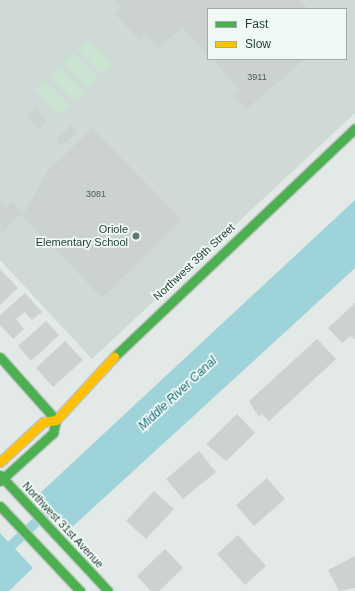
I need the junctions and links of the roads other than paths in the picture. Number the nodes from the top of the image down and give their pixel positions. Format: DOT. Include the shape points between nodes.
graph roads {
  1 [pos="355,128"];
  2 [pos="0,357"];
  3 [pos="56,420"];
  4 [pos="0,462"];
  5 [pos="1,478"];
  6 [pos="0,506"];
  7 [pos="80,591"];
  8 [pos="108,591"];
  1 -- 3 [label="street, Northwest 39th Street" via="142,327"];
  2 -- 3 [label="street"];
  3 -- 4 [label="street, Northwest 39th Street" via="43,422"];
  3 -- 5 [label="street, Northwest 39th Street" via="53,433"];
  5 -- 8 [label="street, Northwest 31st Avenue"];
  6 -- 7 [label="street"];
}
